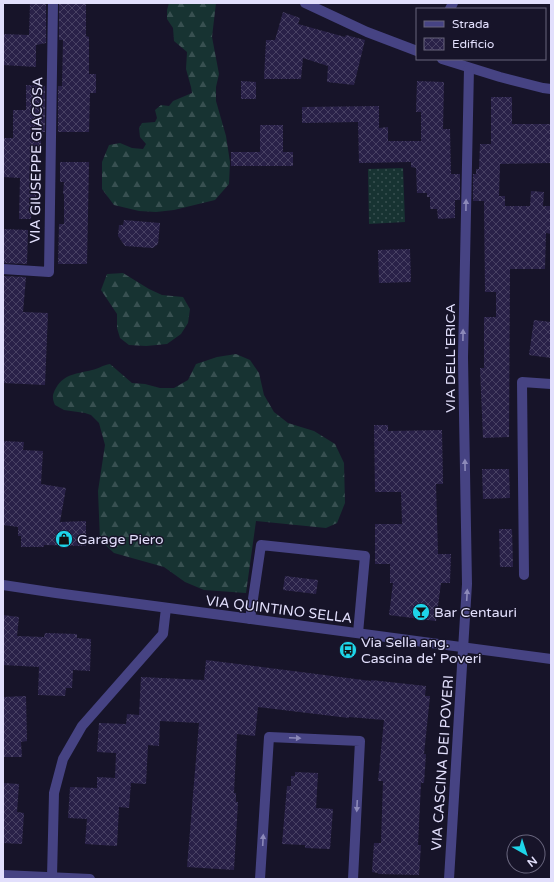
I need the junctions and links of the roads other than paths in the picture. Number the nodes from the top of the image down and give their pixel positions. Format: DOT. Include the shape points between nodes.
graph roads {
  1 [pos="53,3"];
  2 [pos="305,3"];
  3 [pos="416,51"];
  4 [pos="445,60"];
  5 [pos="469,68"];
  6 [pos="551,88"];
  7 [pos="3,269"];
  8 [pos="551,384"];
  9 [pos="524,575"];
  10 [pos="3,585"];
  11 [pos="166,608"];
  12 [pos="250,619"];
  13 [pos="358,633"];
  14 [pos="464,648"];
  15 [pos="551,659"];
  16 [pos="3,875"];
  17 [pos="52,877"];
  18 [pos="90,879"];
  19 [pos="260,879"];
  20 [pos="353,879"];
  21 [pos="449,879"];
  1 -- 7 [label="street, VIA GIUSEPPE GIACOSA" via="49,272"];
  2 -- 3 [label="street" via="367,32"];
  4 -- 5 [label="street"];
  5 -- 6 [label="street" via="522,83"];
  14 -- 5 [label="street, VIA DELL'ERICA, one-way" via="467,584 463,357"];
  8 -- 9 [label="street" via="522,382"];
  10 -- 11 [label="street, VIA QUINTINO SELLA"];
  11 -- 12 [label="street, VIA QUINTINO SELLA"];
  11 -- 17 [label="street" via="163,634 82,726 63,758 54,793"];
  12 -- 13 [label="street, VIA QUINTINO SELLA"];
  12 -- 13 [label="street" via="261,545 365,556"];
  13 -- 14 [label="street, VIA QUINTINO SELLA"];
  14 -- 15 [label="street, VIA QUINTINO SELLA"];
  14 -- 21 [label="street, VIA CASCINA DEI POVERI"];
  16 -- 17 [label="street"];
  17 -- 18 [label="street"];
  19 -- 20 [label="street, one-way" via="269,737 360,741"];
}
